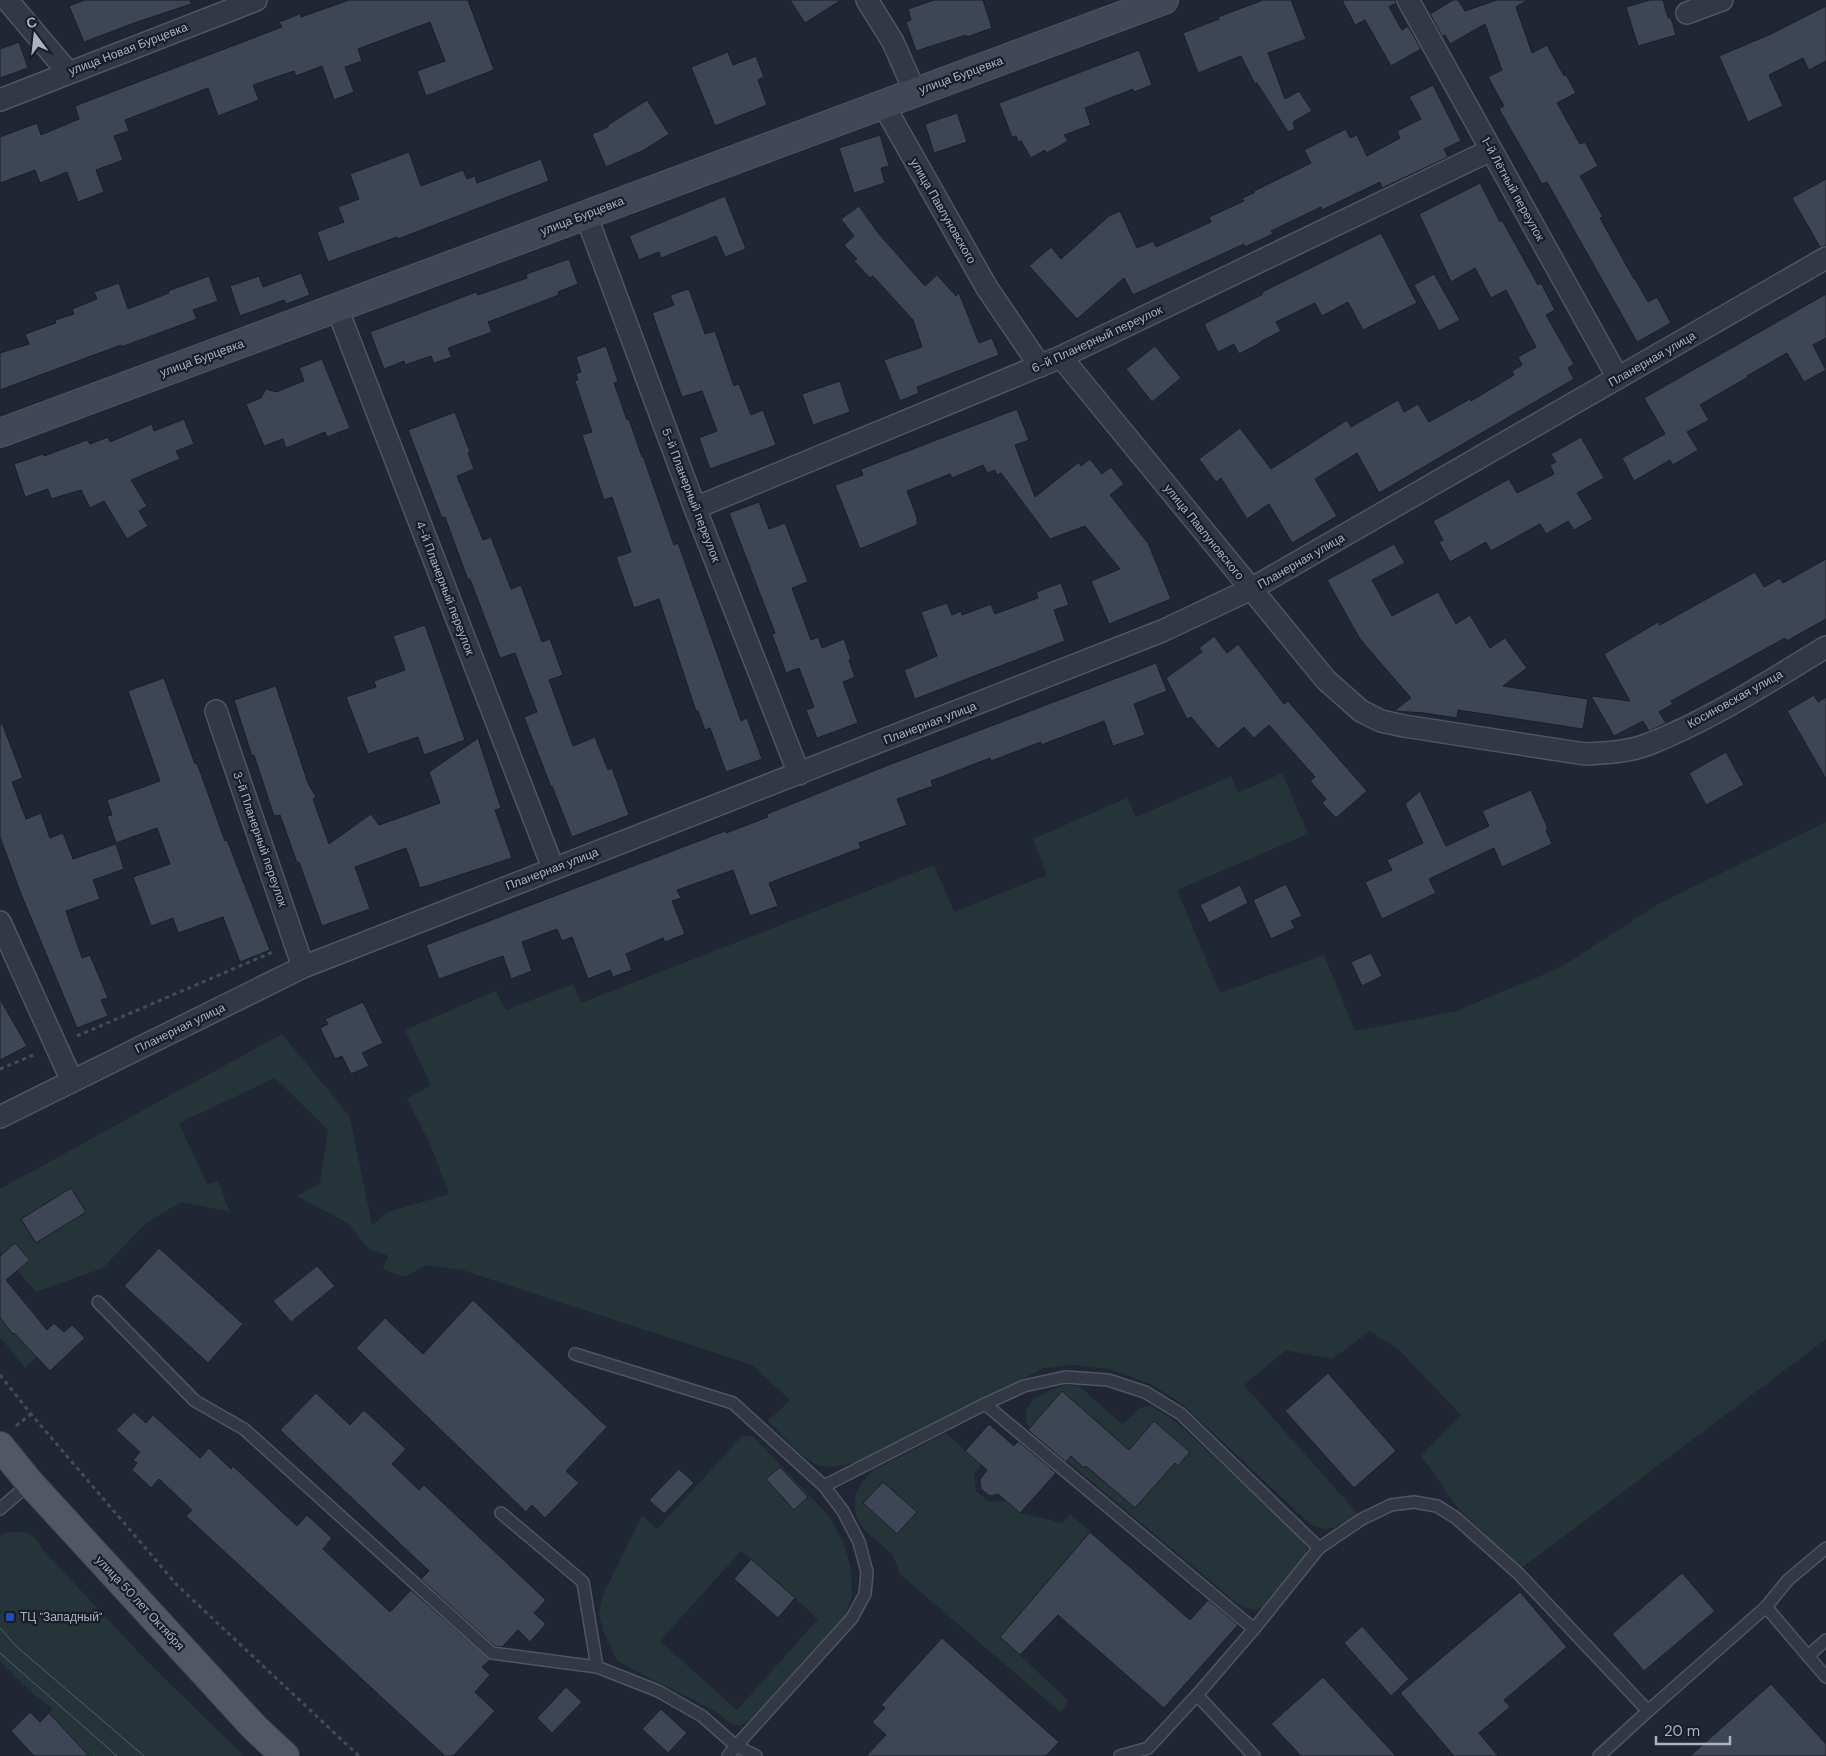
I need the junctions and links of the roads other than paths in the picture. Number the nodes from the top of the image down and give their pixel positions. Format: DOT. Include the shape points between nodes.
graph roads {
  1 [pos="7,0"];
  2 [pos="256,0"];
  3 [pos="867,0"];
  4 [pos="1164,0"];
  5 [pos="1408,0"];
  6 [pos="1722,0"];
  7 [pos="1687,13"];
  8 [pos="68,72"];
  9 [pos="915,92"];
  10 [pos="0,100"];
  11 [pos="883,104"];
  12 [pos="1491,150"];
  13 [pos="586,215"];
  14 [pos="1826,258"];
  15 [pos="337,308"];
  16 [pos="1061,357"];
  17 [pos="1040,366"];
  18 [pos="1618,378"];
  19 [pos="0,433"];
  20 [pos="695,508"];
  21 [pos="1251,589"];
  22 [pos="1826,646"];
  23 [pos="216,711"];
  24 [pos="1613,753"];
  25 [pos="799,774"];
  26 [pos="553,868"];
  27 [pos="0,922"];
  28 [pos="304,967"];
  29 [pos="72,1081"];
  30 [pos="0,1117"];
  31 [pos="98,1302"];
  32 [pos="576,1354"];
  33 [pos="985,1404"];
  34 [pos="0,1446"];
  35 [pos="30,1483"];
  36 [pos="824,1486"];
  37 [pos="0,1509"];
  38 [pos="501,1513"];
  39 [pos="1320,1548"];
  40 [pos="1826,1548"];
  41 [pos="1766,1607"];
  42 [pos="1254,1629"];
  43 [pos="1826,1640"];
  44 [pos="1808,1656"];
  45 [pos="597,1667"];
  46 [pos="1826,1677"];
  47 [pos="1198,1695"];
  48 [pos="1648,1711"];
  49 [pos="736,1746"];
  50 [pos="286,1756"];
  51 [pos="728,1756"];
  52 [pos="756,1756"];
  53 [pos="1120,1756"];
  54 [pos="1254,1756"];
  55 [pos="1599,1756"];
  1 -- 8 [label="street"];
  2 -- 8 [label="street, улица Новая Бурцевка"];
  3 -- 9 [label="street" via="893,42"];
  4 -- 9 [label="street, улица Бурцевка"];
  5 -- 12 [label="street, 1-й Лётный переулок"];
  6 -- 7 [label="street"];
  8 -- 10 [label="street, улица Новая Бурцевка"];
  9 -- 11 [label="street, улица Бурцевка"];
  11 -- 13 [label="street, улица Бурцевка"];
  11 -- 17 [label="street, улица Павлуновского" via="987,288"];
  12 -- 16 [label="street, 6-й Планерный переулок"];
  12 -- 18 [label="street, 1-й Лётный переулок"];
  13 -- 15 [label="street, улица Бурцевка"];
  13 -- 20 [label="street, 5-й Планерный переулок"];
  14 -- 18 [label="street, Планерная улица"];
  15 -- 19 [label="street, улица Бурцевка"];
  15 -- 26 [label="street, 4-й Планерный переулок"];
  16 -- 17 [label="street, 6-й Планерный переулок"];
  16 -- 21 [label="street, улица Павлуновского"];
  17 -- 20 [label="street, 6-й Планерный переулок"];
  18 -- 21 [label="street, Планерная улица"];
  20 -- 25 [label="street, 5-й Планерный переулок"];
  21 -- 24 [label="street, улица Павлуновского" via="1326,680 1360,711 1404,726 1585,754"];
  21 -- 25 [label="street, Планерная улица" via="1162,631"];
  22 -- 24 [label="street, Косиновская улица" via="1711,715 1648,745"];
  23 -- 28 [label="street, 3-й Планерный переулок"];
  25 -- 26 [label="street, Планерная улица"];
  26 -- 28 [label="street, Планерная улица"];
  27 -- 29 [label="street"];
  28 -- 29 [label="street, Планерная улица"];
  29 -- 30 [label="street, Планерная улица"];
  31 -- 45 [label="lane" via="195,1401 244,1429 492,1653"];
  32 -- 36 [label="lane" via="733,1403"];
  33 -- 36 [label="lane"];
  33 -- 39 [label="lane" via="1024,1386 1065,1377 1108,1380 1145,1392 1181,1414"];
  33 -- 42 [label="lane"];
  34 -- 35 [label="main road, улица 50 лет Октября"];
  35 -- 37 [label="lane"];
  35 -- 50 [label="main road, улица 50 лет Октября" via="255,1728"];
  36 -- 49 [label="lane" via="843,1511 859,1542 867,1572 865,1594 852,1618"];
  38 -- 45 [label="lane" via="583,1582"];
  39 -- 42 [label="lane"];
  39 -- 48 [label="lane" via="1362,1519 1391,1505 1414,1502 1437,1506 1456,1518 1519,1574"];
  40 -- 41 [label="lane" via="1788,1580"];
  41 -- 44 [label="lane"];
  41 -- 48 [label="lane"];
  42 -- 47 [label="lane"];
  43 -- 44 [label="lane"];
  44 -- 46 [label="lane"];
  45 -- 49 [label="lane" via="666,1695 702,1716"];
  47 -- 53 [label="lane" via="1148,1748"];
  47 -- 54 [label="lane"];
  48 -- 55 [label="lane"];
  49 -- 51 [label="lane"];
  49 -- 52 [label="lane"];
}
